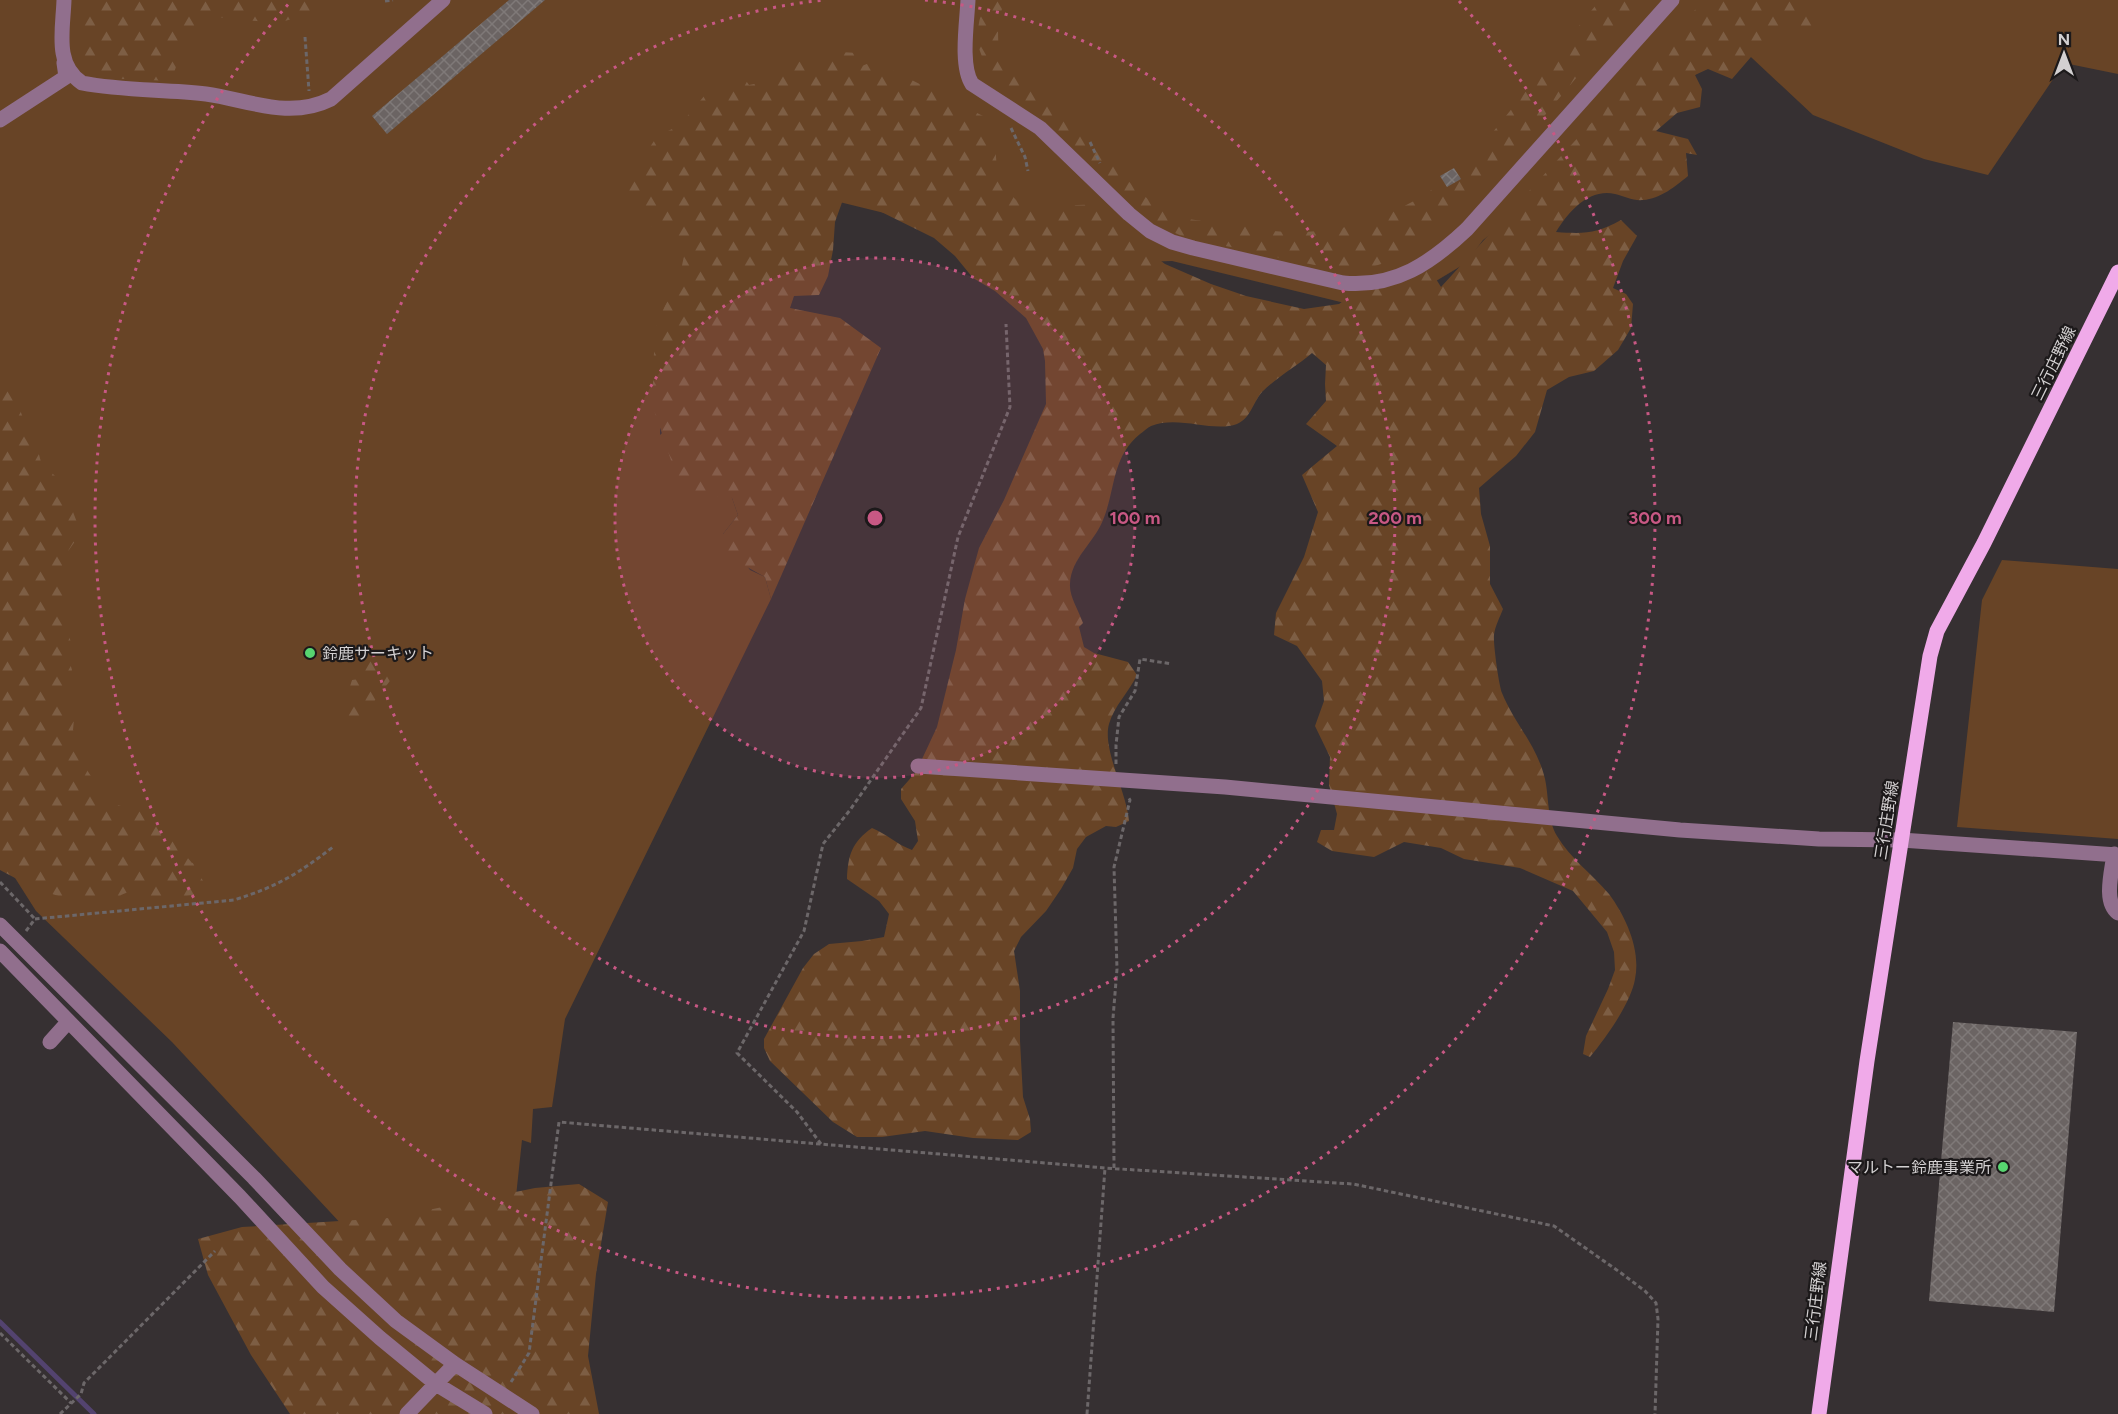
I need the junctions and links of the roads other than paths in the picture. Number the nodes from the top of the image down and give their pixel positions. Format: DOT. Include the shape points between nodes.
graph roads {
  1 [pos="64,0"];
  2 [pos="443,0"];
  3 [pos="968,0"];
  4 [pos="1672,0"];
  5 [pos="64,62"];
  6 [pos="0,120"];
  7 [pos="2118,272"];
  8 [pos="918,766"];
  9 [pos="1901,840"];
  10 [pos="2116,854"];
  11 [pos="2118,913"];
  12 [pos="0,925"];
  13 [pos="0,951"];
  14 [pos="68,1022"];
  15 [pos="50,1042"];
  16 [pos="455,1364"];
  17 [pos="436,1384"];
  18 [pos="407,1414"];
  19 [pos="485,1414"];
  20 [pos="532,1414"];
  21 [pos="1819,1414"];
  1 -- 5 [label="street"];
  2 -- 5 [label="street" via="346,88 331,99 306,108 279,109 205,94 96,86 73,77"];
  3 -- 4 [label="street" via="966,64 972,84 1040,128 1150,231 1193,248 1356,284 1397,278 1448,247"];
  5 -- 6 [label="street" via="66,77"];
  7 -- 9 [label="main road, 三行庄野線" via="1937,631 1921,706"];
  8 -- 9 [label="street" via="1225,787 1680,830"];
  9 -- 10 [label="street"];
  9 -- 21 [label="main road, 三行庄野線"];
  10 -- 11 [label="street" via="2110,898"];
  12 -- 16 [label="street" via="340,1269 396,1321"];
  13 -- 14 [label="street"];
  14 -- 15 [label="street"];
  14 -- 17 [label="street" via="323,1287"];
  16 -- 17 [label="street"];
  16 -- 20 [label="street"];
  17 -- 18 [label="street"];
  17 -- 19 [label="street"];
}
